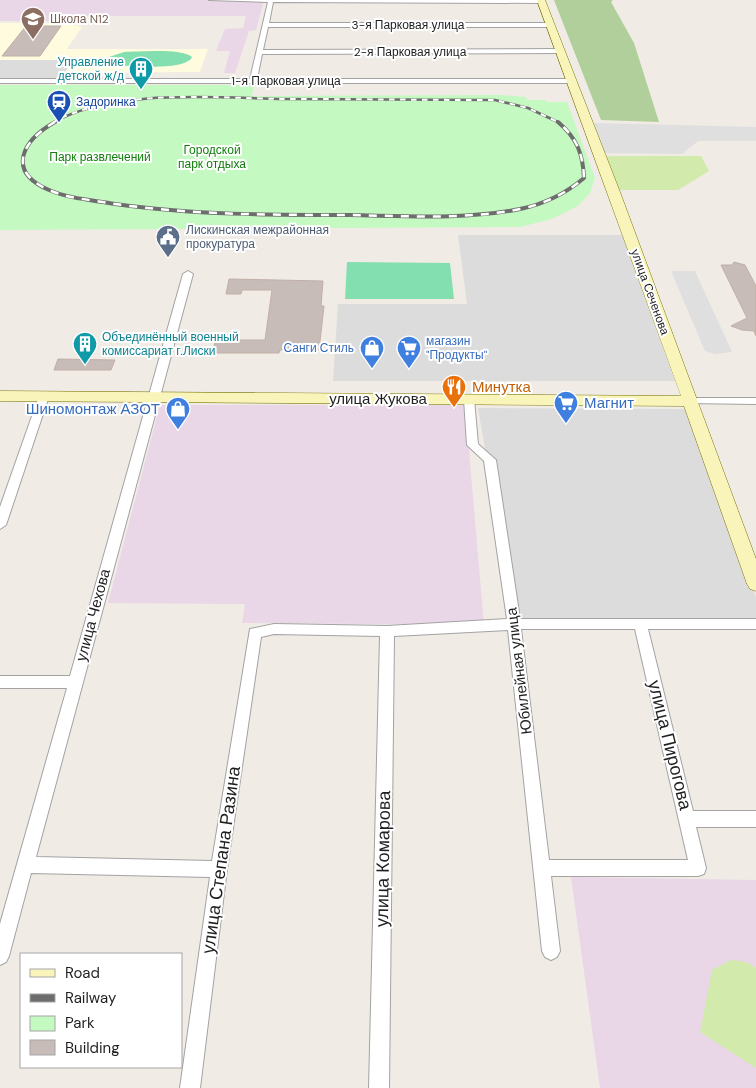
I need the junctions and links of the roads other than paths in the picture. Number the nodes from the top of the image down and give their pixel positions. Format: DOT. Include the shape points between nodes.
graph roads {
  1 [pos="212,0"];
  2 [pos="271,0"];
  3 [pos="541,1"];
  4 [pos="265,25"];
  5 [pos="550,25"];
  6 [pos="560,51"];
  7 [pos="259,52"];
  8 [pos="0,81"];
  9 [pos="253,81"];
  10 [pos="572,81"];
  11 [pos="188,274"];
  12 [pos="0,396"];
  13 [pos="44,396"];
  14 [pos="153,397"];
  15 [pos="469,400"];
  16 [pos="690,401"];
  17 [pos="756,401"];
  18 [pos="0,526"];
  19 [pos="756,584"];
  20 [pos="640,623"];
  21 [pos="514,624"];
  22 [pos="756,624"];
  23 [pos="387,631"];
  24 [pos="0,682"];
  25 [pos="75,682"];
  26 [pos="688,819"];
  27 [pos="756,819"];
  28 [pos="25,865"];
  29 [pos="541,868"];
  30 [pos="219,869"];
  31 [pos="5,920"];
  32 [pos="550,951"];
  33 [pos="0,956"];
  34 [pos="190,1088"];
  35 [pos="379,1088"];
  1 -- 2 [label="street"];
  2 -- 3 [label="street"];
  2 -- 4 [label="street"];
  3 -- 5 [label="main road, улица Сеченова"];
  4 -- 5 [label="street, 3-я Парковая улица"];
  4 -- 7 [label="street"];
  5 -- 6 [label="main road, улица Сеченова"];
  6 -- 7 [label="street, 2-я Парковая улица"];
  6 -- 10 [label="main road, улица Сеченова"];
  7 -- 9 [label="street"];
  8 -- 9 [label="street, 1-я Парковая улица"];
  9 -- 10 [label="street, 1-я Парковая улица"];
  10 -- 16 [label="main road, улица Сеченова"];
  11 -- 14 [label="street, улица Чехова"];
  12 -- 13 [label="main road, улица Жукова"];
  13 -- 14 [label="main road, улица Жукова"];
  13 -- 18 [label="street"];
  14 -- 15 [label="main road, улица Жукова"];
  14 -- 25 [label="street, улица Чехова"];
  15 -- 16 [label="main road, улица Жукова"];
  15 -- 21 [label="street, Юбилейная улица" via="473,445 490,460"];
  16 -- 17 [label="street, улица Жукова"];
  16 -- 19 [label="main road, улица Сеченова"];
  20 -- 21 [label="street"];
  20 -- 22 [label="street"];
  20 -- 26 [label="street, улица Пирогова"];
  21 -- 23 [label="street"];
  21 -- 29 [label="street, Юбилейная улица"];
  23 -- 30 [label="street, улица Степана Разина" via="274,629 254,633"];
  23 -- 35 [label="street, улица Комарова"];
  24 -- 25 [label="street"];
  25 -- 28 [label="street, улица Чехова"];
  26 -- 27 [label="street"];
  26 -- 29 [label="street, улица Пирогова" via="698,868"];
  28 -- 30 [label="street"];
  28 -- 31 [label="street, улица Чехова"];
  29 -- 32 [label="street, Юбилейная улица"];
  30 -- 34 [label="street, улица Степана Разина"];
  31 -- 33 [label="street, улица Чехова"];
}
